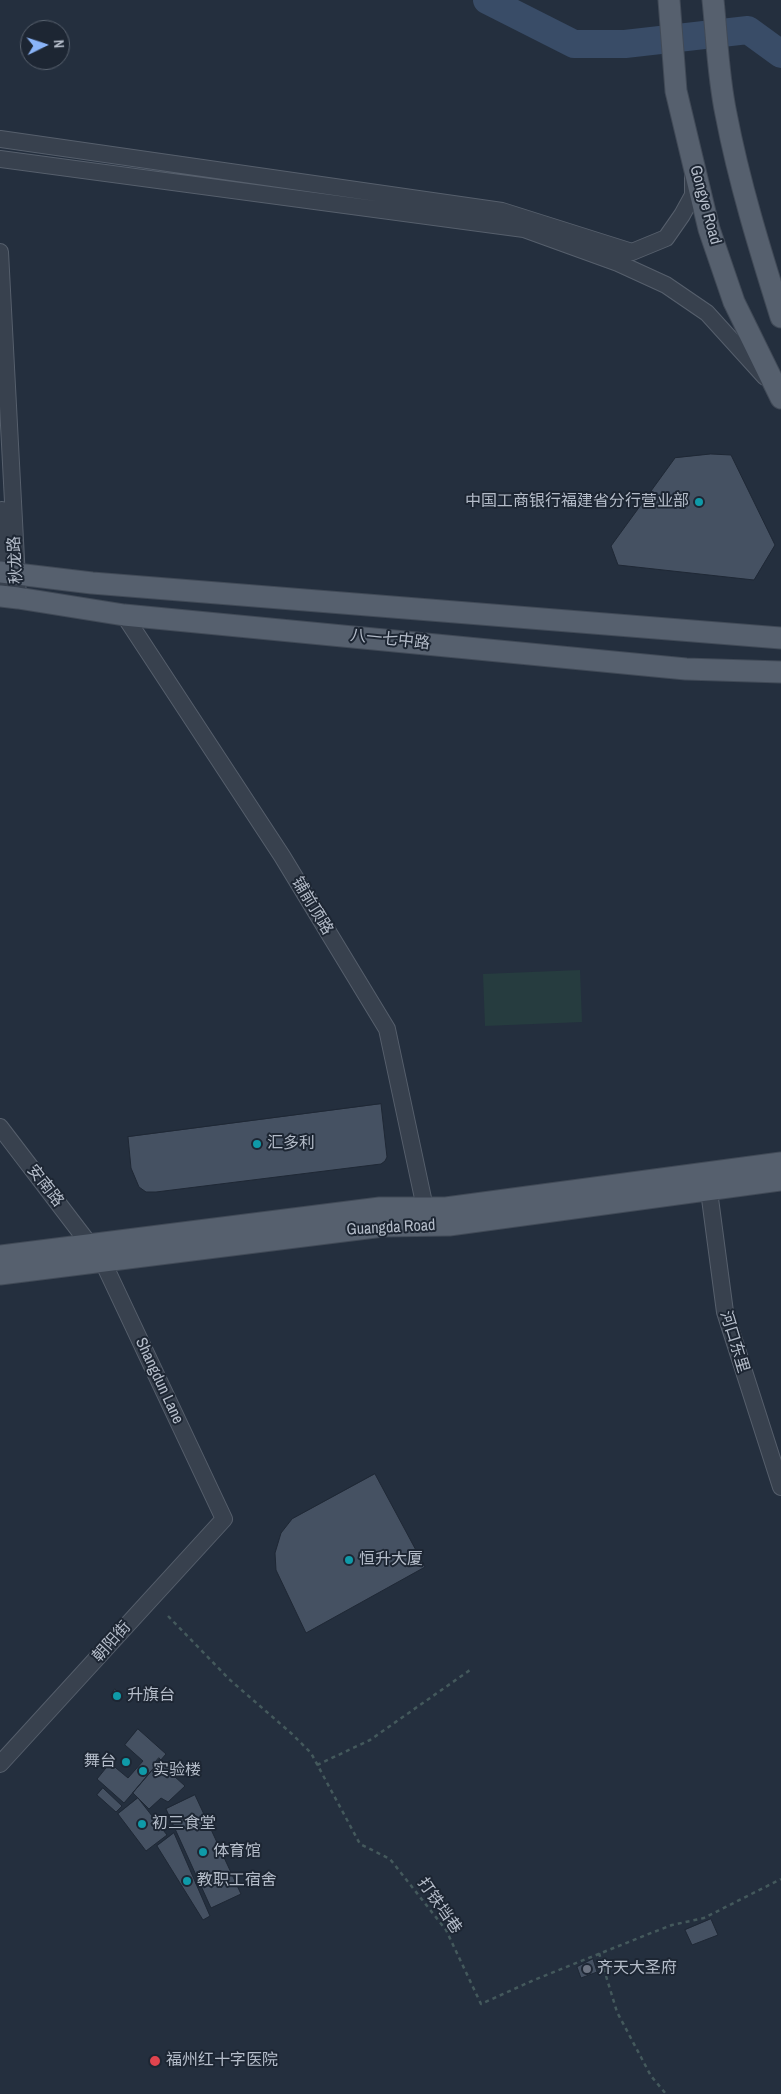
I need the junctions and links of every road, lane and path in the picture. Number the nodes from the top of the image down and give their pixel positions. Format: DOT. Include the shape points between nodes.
graph roads {
  1 [pos="669,0"];
  2 [pos="714,10"];
  3 [pos="0,139"];
  4 [pos="0,159"];
  5 [pos="694,163"];
  6 [pos="0,252"];
  7 [pos="781,317"];
  8 [pos="779,394"];
  9 [pos="0,466"];
  10 [pos="7,573"];
  11 [pos="7,597"];
  12 [pos="124,615"];
  13 [pos="781,638"];
  14 [pos="781,672"];
  15 [pos="0,1128"];
  16 [pos="781,1163"];
  17 [pos="781,1180"];
  18 [pos="709,1191"];
  19 [pos="427,1218"];
  20 [pos="90,1244"];
  21 [pos="0,1256"];
  22 [pos="103,1262"];
  23 [pos="0,1274"];
  24 [pos="781,1487"];
  25 [pos="224,1519"];
  26 [pos="168,1616"];
  27 [pos="470,1670"];
  28 [pos="0,1764"];
  29 [pos="317,1766"];
  30 [pos="781,1879"];
  31 [pos="598,1953"];
  32 [pos="666,2094"];
  1 -- 5 [label="main road, Gongye Road" via="676,91"];
  2 -- 7 [label="main road" via="717,59 726,115 756,236"];
  3 -- 5 [label="street" via="502,211 632,252 666,238 693,195"];
  4 -- 8 [label="street" via="524,229 666,285 707,313"];
  5 -- 8 [label="main road, Gongye Road" via="709,229 734,302"];
  6 -- 10 [label="street, 秋龙路"];
  9 -- 10 [label="street, 秋龙路"];
  10 -- 11 [label="street, 秋龙路"];
  10 -- 13 [label="main road, 八一七中路" via="92,583"];
  11 -- 12 [label="main road, 八一七中路"];
  12 -- 14 [label="main road, 八一七中路" via="686,669"];
  12 -- 19 [label="street, 铺前顶路" via="282,856 386,1029"];
  15 -- 20 [label="street, 安南路"];
  16 -- 19 [label="main road, Guangda Road"];
  17 -- 18 [label="main road, Guangda Road"];
  18 -- 19 [label="main road, Guangda Road"];
  18 -- 24 [label="street, 河口东里" via="726,1319"];
  19 -- 20 [label="main road, Guangda Road" via="380,1208"];
  19 -- 22 [label="main road, Guangda Road"];
  20 -- 21 [label="main road, Guangda Road"];
  20 -- 22 [label="street, Shangdun Lane"];
  22 -- 23 [label="main road, Guangda Road"];
  22 -- 25 [label="street, Shangdun Lane"];
  25 -- 28 [label="street, 朝阳街"];
  26 -- 29 [label="path, 打铁垱巷" via="229,1678 292,1734"];
  27 -- 29 [label="path" via="370,1740"];
  29 -- 31 [label="path, 打铁垱巷" via="360,1844 390,1860 446,1930 480,2004"];
  30 -- 31 [label="path, 打铁垱巷" via="704,1918 672,1925"];
  31 -- 32 [label="path" via="617,2012 651,2076"];
}
